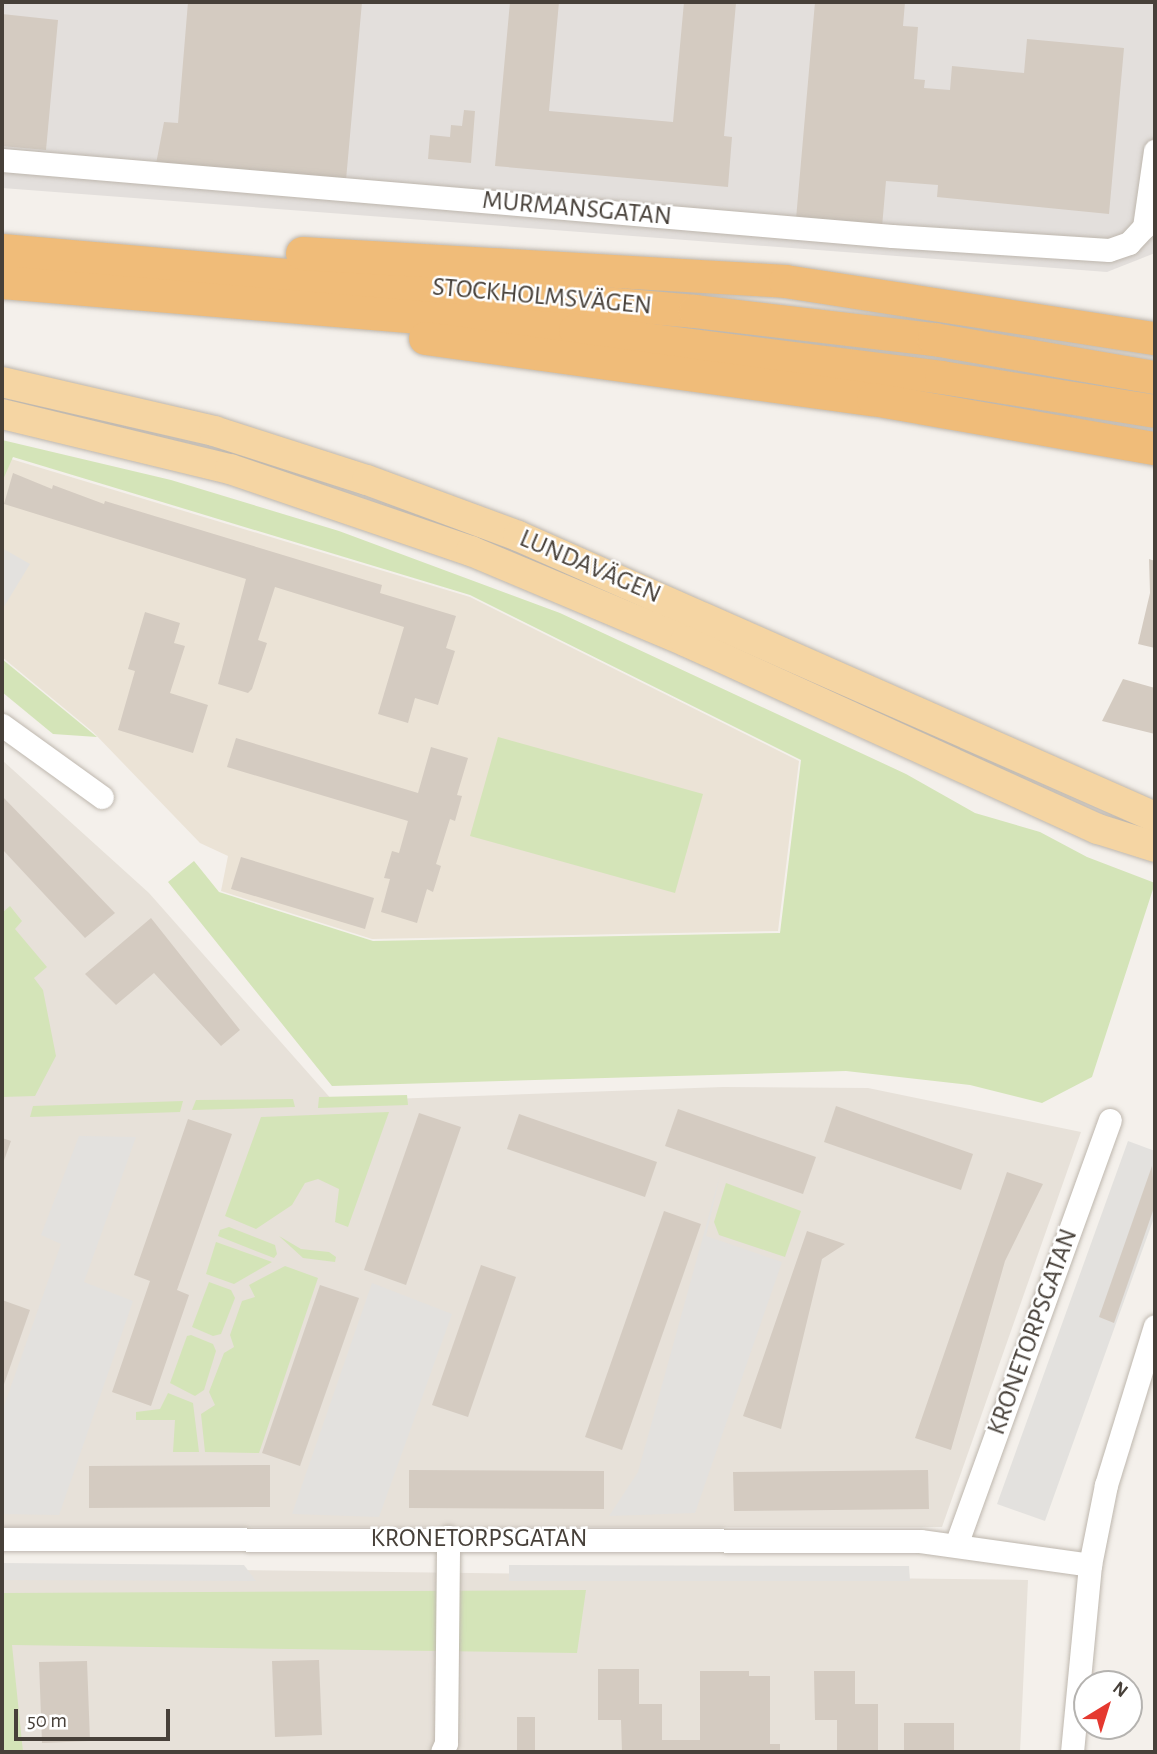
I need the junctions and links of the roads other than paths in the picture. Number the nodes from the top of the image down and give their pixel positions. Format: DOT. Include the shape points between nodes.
graph roads {
  1 [pos="1155,151"];
  2 [pos="2,160"];
  3 [pos="2,239"];
  4 [pos="2,250"];
  5 [pos="9,283"];
  6 [pos="1155,338"];
  7 [pos="1155,377"];
  8 [pos="2,382"];
  9 [pos="1155,411"];
  10 [pos="2,414"];
  11 [pos="1155,448"];
  12 [pos="2,725"];
  13 [pos="102,797"];
  14 [pos="1155,817"];
  15 [pos="1155,847"];
  16 [pos="1110,1120"];
  17 [pos="1155,1325"];
  18 [pos="448,1537"];
  19 [pos="2,1539"];
  20 [pos="956,1545"];
  21 [pos="1090,1565"];
  22 [pos="442,1752"];
  23 [pos="1072,1752"];
  1 -- 2 [label="street, MURMANSGATAN" via="1144,227 1129,243 1109,250 892,236"];
  3 -- 6 [label="highway" via="751,278 871,292"];
  4 -- 7 [label="highway, STOCKHOLMSVÄGEN" via="695,311 934,339"];
  5 -- 9 [label="highway, STOCKHOLMSVÄGEN" via="575,330 941,377"];
  5 -- 11 [label="highway" via="846,395"];
  8 -- 14 [label="main road, LUNDAVÄGEN" via="214,431 367,480 518,537"];
  10 -- 15 [label="main road, LUNDAVÄGEN" via="230,469 471,551 685,641 1098,830"];
  12 -- 13 [label="street"];
  16 -- 20 [label="street, KRONETORPSGATAN"];
  17 -- 21 [label="street" via="1106,1485"];
  18 -- 19 [label="street, KRONETORPSGATAN"];
  18 -- 20 [label="street, KRONETORPSGATAN"];
  18 -- 22 [label="street" via="446,1743"];
  20 -- 21 [label="street, KRONETORPSGATAN"];
  21 -- 23 [label="street"];
}
